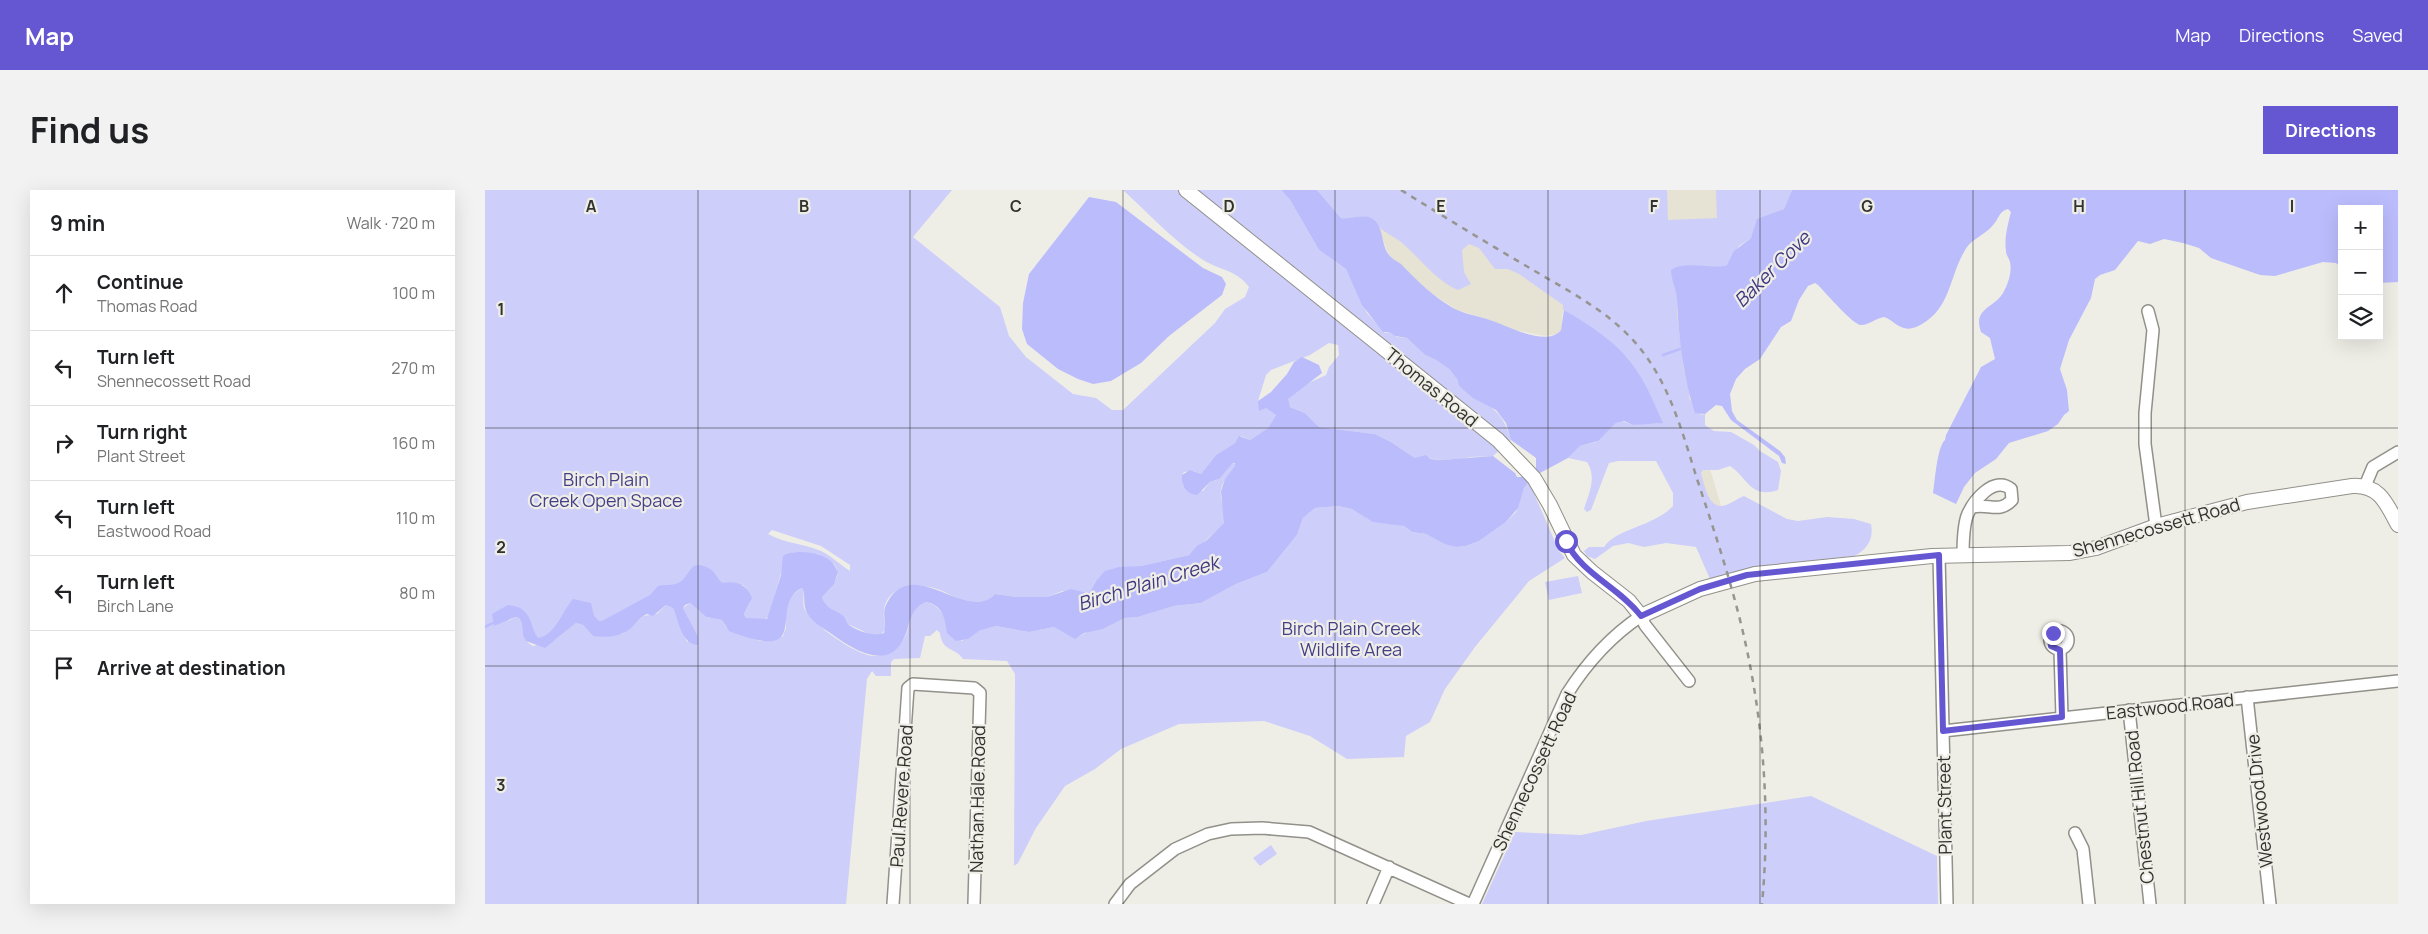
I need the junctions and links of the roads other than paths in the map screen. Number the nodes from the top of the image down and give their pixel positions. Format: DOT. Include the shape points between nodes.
graph roads {
  1 [pos="1186,190"];
  2 [pos="2148,311"];
  3 [pos="2398,452"];
  4 [pos="2365,486"];
  5 [pos="1973,507"];
  6 [pos="2398,525"];
  7 [pos="2156,526"];
  8 [pos="1939,555"];
  9 [pos="1963,556"];
  10 [pos="1641,616"];
  11 [pos="2060,650"];
  12 [pos="1689,681"];
  13 [pos="2398,681"];
  14 [pos="980,693"];
  15 [pos="2247,697"];
  16 [pos="2129,710"];
  17 [pos="2062,717"];
  18 [pos="1943,731"];
  19 [pos="2075,833"];
  20 [pos="1389,867"];
  21 [pos="893,904"];
  22 [pos="974,904"];
  23 [pos="1115,904"];
  24 [pos="1373,904"];
  25 [pos="1469,904"];
  26 [pos="1473,904"];
  27 [pos="1947,904"];
  28 [pos="2089,904"];
  29 [pos="2150,904"];
  30 [pos="2270,904"];
  1 -- 10 [label="main road, Thomas Road" via="1498,440 1532,476 1574,555 1629,601"];
  2 -- 7 [label="street" via="2153,330 2145,444"];
  3 -- 4 [label="street" via="2373,467"];
  4 -- 6 [label="main road" via="2378,494"];
  4 -- 7 [label="main road, Shennecossett Road" via="2253,501"];
  5 -- 9 [label="street" via="1967,516"];
  7 -- 9 [label="main road, Shennecossett Road" via="2096,548 2070,553"];
  8 -- 9 [label="main road, Shennecossett Road"];
  8 -- 10 [label="main road, Shennecossett Road" via="1747,575 1700,589"];
  8 -- 18 [label="street, Plant Street"];
  10 -- 12 [label="street"];
  10 -- 26 [label="street, Shennecossett Road" via="1608,643 1567,694"];
  11 -- 17 [label="street"];
  13 -- 15 [label="street, Eastwood Road"];
  14 -- 21 [label="street, Paul Revere Road" via="974,688 913,684 908,688"];
  14 -- 22 [label="street, Nathan Hale Road"];
  15 -- 16 [label="street, Eastwood Road"];
  15 -- 30 [label="street, Westwood Drive"];
  16 -- 17 [label="street, Eastwood Road"];
  16 -- 29 [label="street, Chestnut Hill Road"];
  17 -- 18 [label="street, Eastwood Road"];
  18 -- 27 [label="street, Plant Street"];
  19 -- 28 [label="street" via="2083,849"];
  20 -- 23 [label="street" via="1309,832 1231,829 1208,834 1175,849 1131,884"];
  20 -- 24 [label="street"];
  20 -- 25 [label="street"];
}
